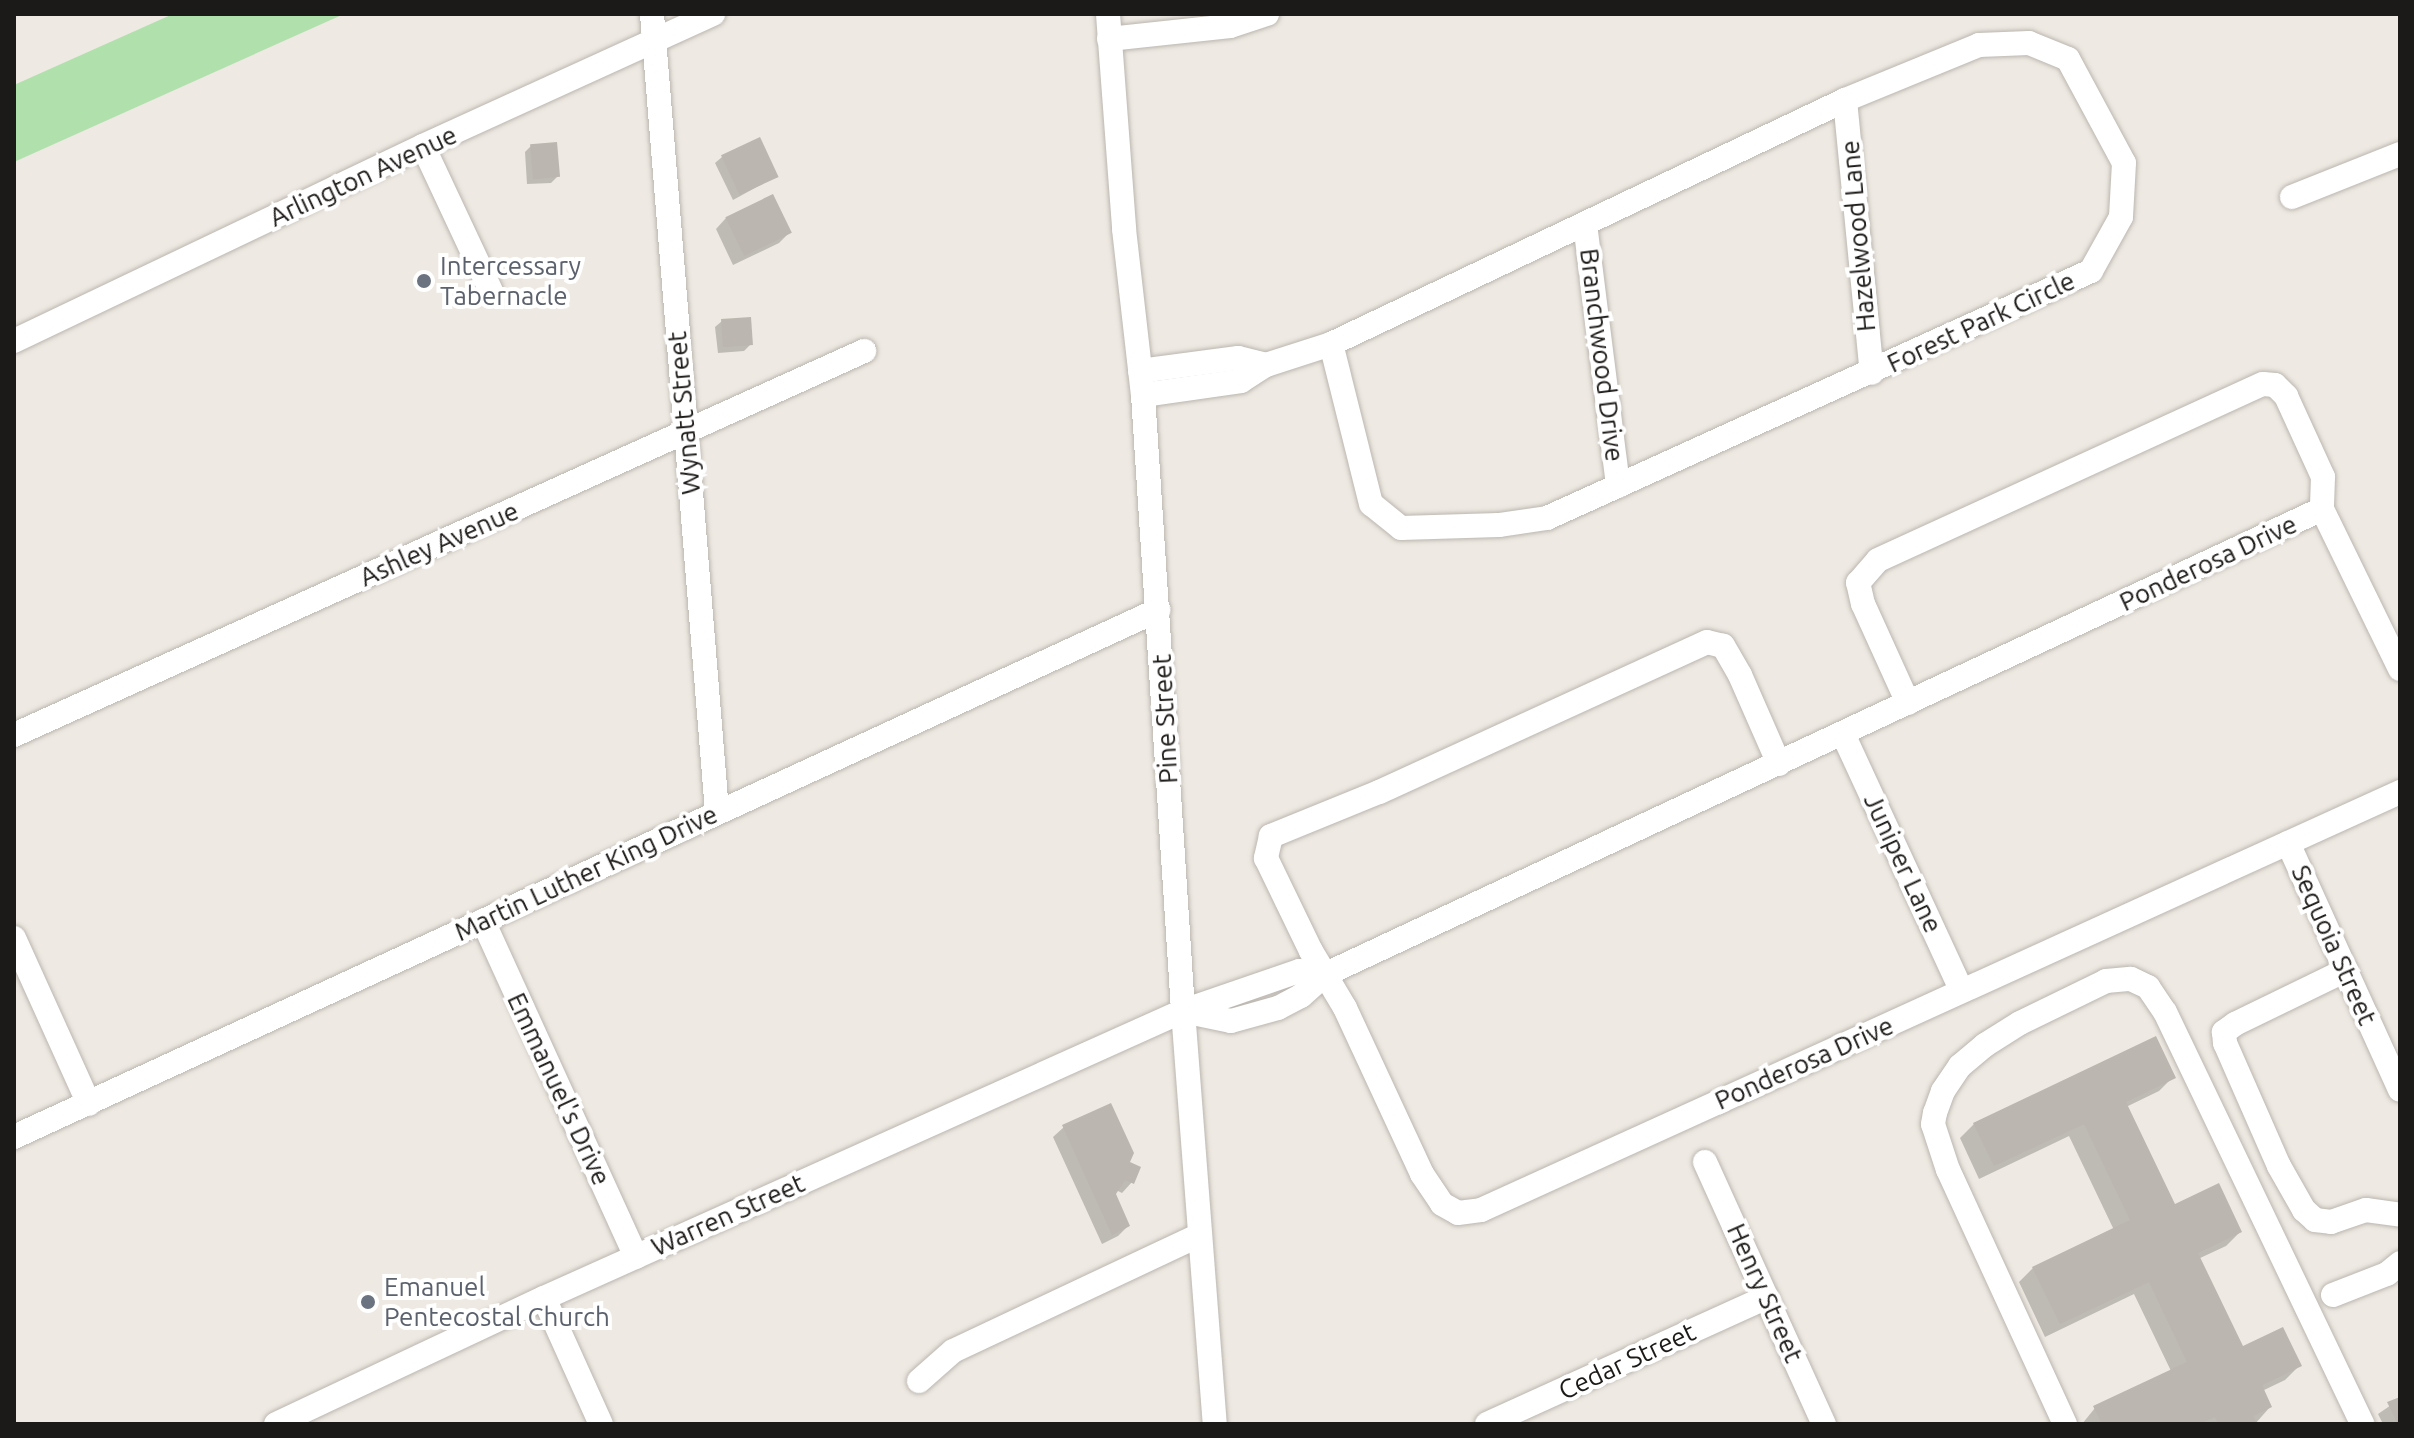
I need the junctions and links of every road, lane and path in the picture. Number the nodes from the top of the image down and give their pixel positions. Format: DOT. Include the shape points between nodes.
graph roads {
  1 [pos="652,14"];
  2 [pos="713,14"];
  3 [pos="1108,14"];
  4 [pos="1267,14"];
  5 [pos="1109,39"];
  6 [pos="654,43"];
  7 [pos="1845,100"];
  8 [pos="423,146"];
  9 [pos="2400,154"];
  10 [pos="2292,197"];
  11 [pos="1585,224"];
  12 [pos="491,291"];
  13 [pos="14,341"];
  14 [pos="1331,344"];
  15 [pos="864,351"];
  16 [pos="1872,373"];
  17 [pos="1142,383"];
  18 [pos="686,433"];
  19 [pos="1618,486"];
  20 [pos="2322,509"];
  21 [pos="1158,610"];
  22 [pos="2400,669"];
  23 [pos="1908,703"];
  24 [pos="1843,734"];
  25 [pos="14,735"];
  26 [pos="1779,764"];
  27 [pos="2400,792"];
  28 [pos="717,811"];
  29 [pos="2288,843"];
  30 [pos="483,921"];
  31 [pos="14,938"];
  32 [pos="2346,970"];
  33 [pos="1324,975"];
  34 [pos="1962,991"];
  35 [pos="1183,1011"];
  36 [pos="2400,1090"];
  37 [pos="89,1104"];
  38 [pos="14,1137"];
  39 [pos="1705,1162"];
  40 [pos="2400,1215"];
  41 [pos="1200,1235"];
  42 [pos="636,1257"];
  43 [pos="2400,1263"];
  44 [pos="2333,1295"];
  45 [pos="1767,1297"];
  46 [pos="544,1298"];
  47 [pos="919,1381"];
  48 [pos="276,1424"];
  49 [pos="601,1424"];
  50 [pos="1215,1424"];
  51 [pos="1487,1424"];
  52 [pos="1824,1424"];
  53 [pos="2065,1424"];
  54 [pos="2362,1424"];
  1 -- 6 [label="street, Wynatt Street"];
  2 -- 6 [label="street, Arlington Avenue"];
  3 -- 5 [label="street, Pine Street"];
  4 -- 5 [label="street" via="1230,26"];
  5 -- 17 [label="street, Pine Street"];
  6 -- 8 [label="street, Arlington Avenue"];
  6 -- 18 [label="street, Wynatt Street"];
  7 -- 11 [label="street, Forest Park Circle"];
  7 -- 16 [label="street, Hazelwood Lane"];
  7 -- 16 [label="street, Forest Park Circle" via="1979,45 2029,43 2068,59 2124,163 2121,217 2091,271"];
  8 -- 12 [label="street"];
  8 -- 13 [label="street, Arlington Avenue"];
  9 -- 10 [label="street"];
  11 -- 14 [label="street, Forest Park Circle"];
  11 -- 19 [label="street, Branchwood Drive"];
  14 -- 17 [label="street, Forest Park Circle" via="1266,365 1241,381"];
  14 -- 19 [label="street, Forest Park Circle" via="1371,504 1401,528 1547,518"];
  15 -- 18 [label="street, Ashley Avenue"];
  16 -- 19 [label="street, Forest Park Circle"];
  17 -- 21 [label="street, Pine Street"];
  18 -- 25 [label="street, Ashley Avenue"];
  18 -- 28 [label="street, Wynatt Street"];
  20 -- 22 [label="street, Ponderosa Drive"];
  20 -- 23 [label="street, Ponderosa Drive"];
  20 -- 23 [label="street" via="2323,477 2286,396 2275,385 2263,384 1878,560 1858,583"];
  21 -- 28 [label="street, Martin Luther King Drive"];
  21 -- 35 [label="street, Pine Street"];
  23 -- 24 [label="street, Ponderosa Drive"];
  24 -- 26 [label="street, Ponderosa Drive"];
  24 -- 34 [label="street, Juniper Lane"];
  26 -- 33 [label="street, Ponderosa Drive"];
  26 -- 33 [label="street" via="1735,665 1723,646 1707,642 1271,836 1266,858"];
  27 -- 29 [label="street, Ponderosa Drive"];
  28 -- 30 [label="street, Martin Luther King Drive"];
  29 -- 32 [label="street, Sequoia Street"];
  29 -- 34 [label="street, Ponderosa Drive"];
  30 -- 37 [label="street, Martin Luther King Drive"];
  30 -- 42 [label="street, Emmanuel's Drive"];
  31 -- 37 [label="street"];
  32 -- 36 [label="street, Sequoia Street"];
  32 -- 40 [label="street" via="2235,1024 2224,1032 2225,1043 2304,1210 2315,1220 2331,1222 2366,1210"];
  33 -- 34 [label="street, Ponderosa Drive" via="1345,1008 1422,1174 1442,1204 1458,1213 1481,1210"];
  33 -- 35 [label="street, Ponderosa Drive" via="1299,971"];
  35 -- 41 [label="street, Pine Street"];
  35 -- 42 [label="street, Warren Street"];
  37 -- 38 [label="street, Martin Luther King Drive"];
  39 -- 45 [label="street, Henry Street"];
  41 -- 47 [label="street" via="953,1351"];
  41 -- 50 [label="street, Pine Street"];
  42 -- 46 [label="street, Warren Street"];
  43 -- 44 [label="street" via="2387,1274"];
  45 -- 51 [label="street, Cedar Street"];
  45 -- 52 [label="street, Henry Street"];
  46 -- 48 [label="street, Warren Street"];
  46 -- 49 [label="street"];
  53 -- 54 [label="street" via="1948,1170 1933,1124 1943,1091 1960,1066 1985,1045 2106,981 2131,979 2148,987 2165,1012"];
}
